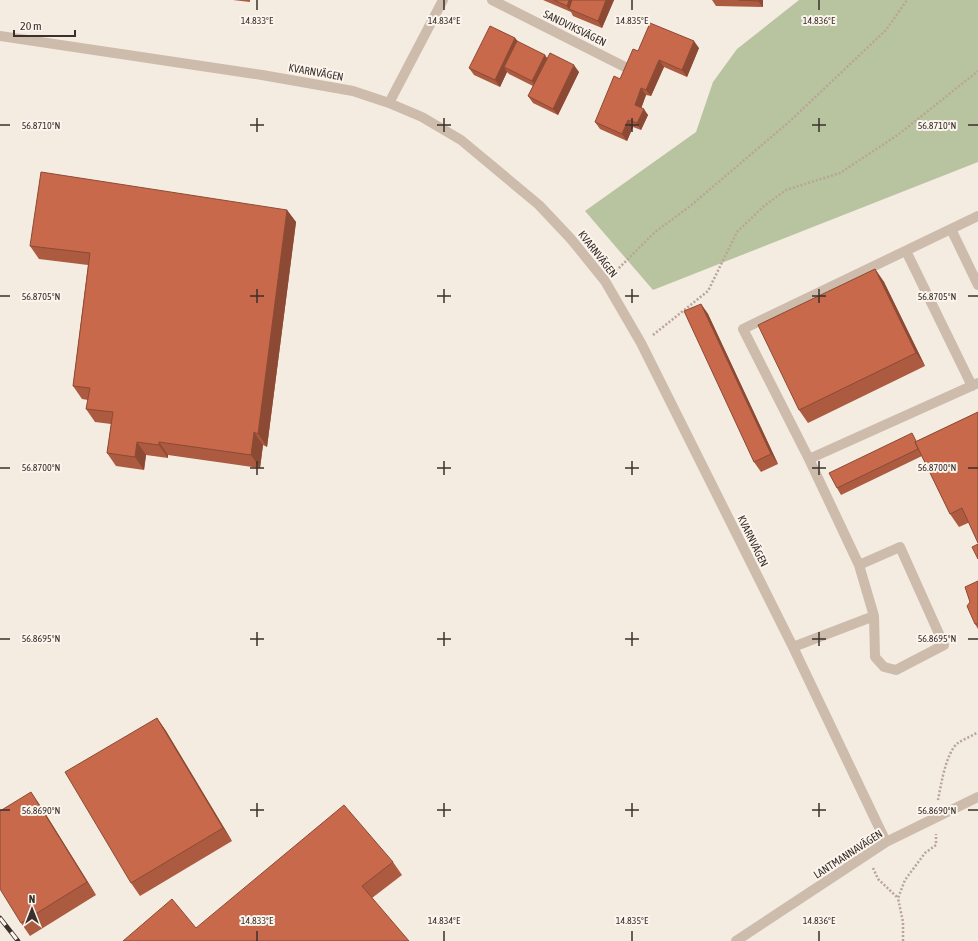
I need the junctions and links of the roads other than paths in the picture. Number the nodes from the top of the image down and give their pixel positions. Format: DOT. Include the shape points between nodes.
graph roads {
  1 [pos="444,0"];
  2 [pos="492,0"];
  3 [pos="0,36"];
  4 [pos="625,67"];
  5 [pos="388,103"];
  6 [pos="978,216"];
  7 [pos="951,229"];
  8 [pos="906,251"];
  9 [pos="978,285"];
  10 [pos="975,384"];
  11 [pos="809,459"];
  12 [pos="859,565"];
  13 [pos="874,616"];
  14 [pos="793,647"];
  15 [pos="978,797"];
  16 [pos="886,842"];
  17 [pos="736,941"];
  1 -- 5 [label="street"];
  2 -- 4 [label="street, SANDVIKSVÄGEN"];
  3 -- 5 [label="street, KVARNVÄGEN" via="300,81 352,91"];
  5 -- 14 [label="street, KVARNVÄGEN" via="422,117 461,140 538,205 571,239 605,281 641,343"];
  6 -- 7 [label="street"];
  7 -- 8 [label="street"];
  7 -- 9 [label="street"];
  8 -- 10 [label="street"];
  8 -- 11 [label="street" via="743,329"];
  10 -- 11 [label="street"];
  11 -- 12 [label="street"];
  12 -- 13 [label="street"];
  12 -- 13 [label="street" via="900,547 944,645 896,670 884,667 875,657"];
  13 -- 14 [label="street"];
  14 -- 16 [label="street, KVARNVÄGEN"];
  15 -- 16 [label="street, LANTMANNAVÄGEN"];
  16 -- 17 [label="street, LANTMANNAVÄGEN"];
}
